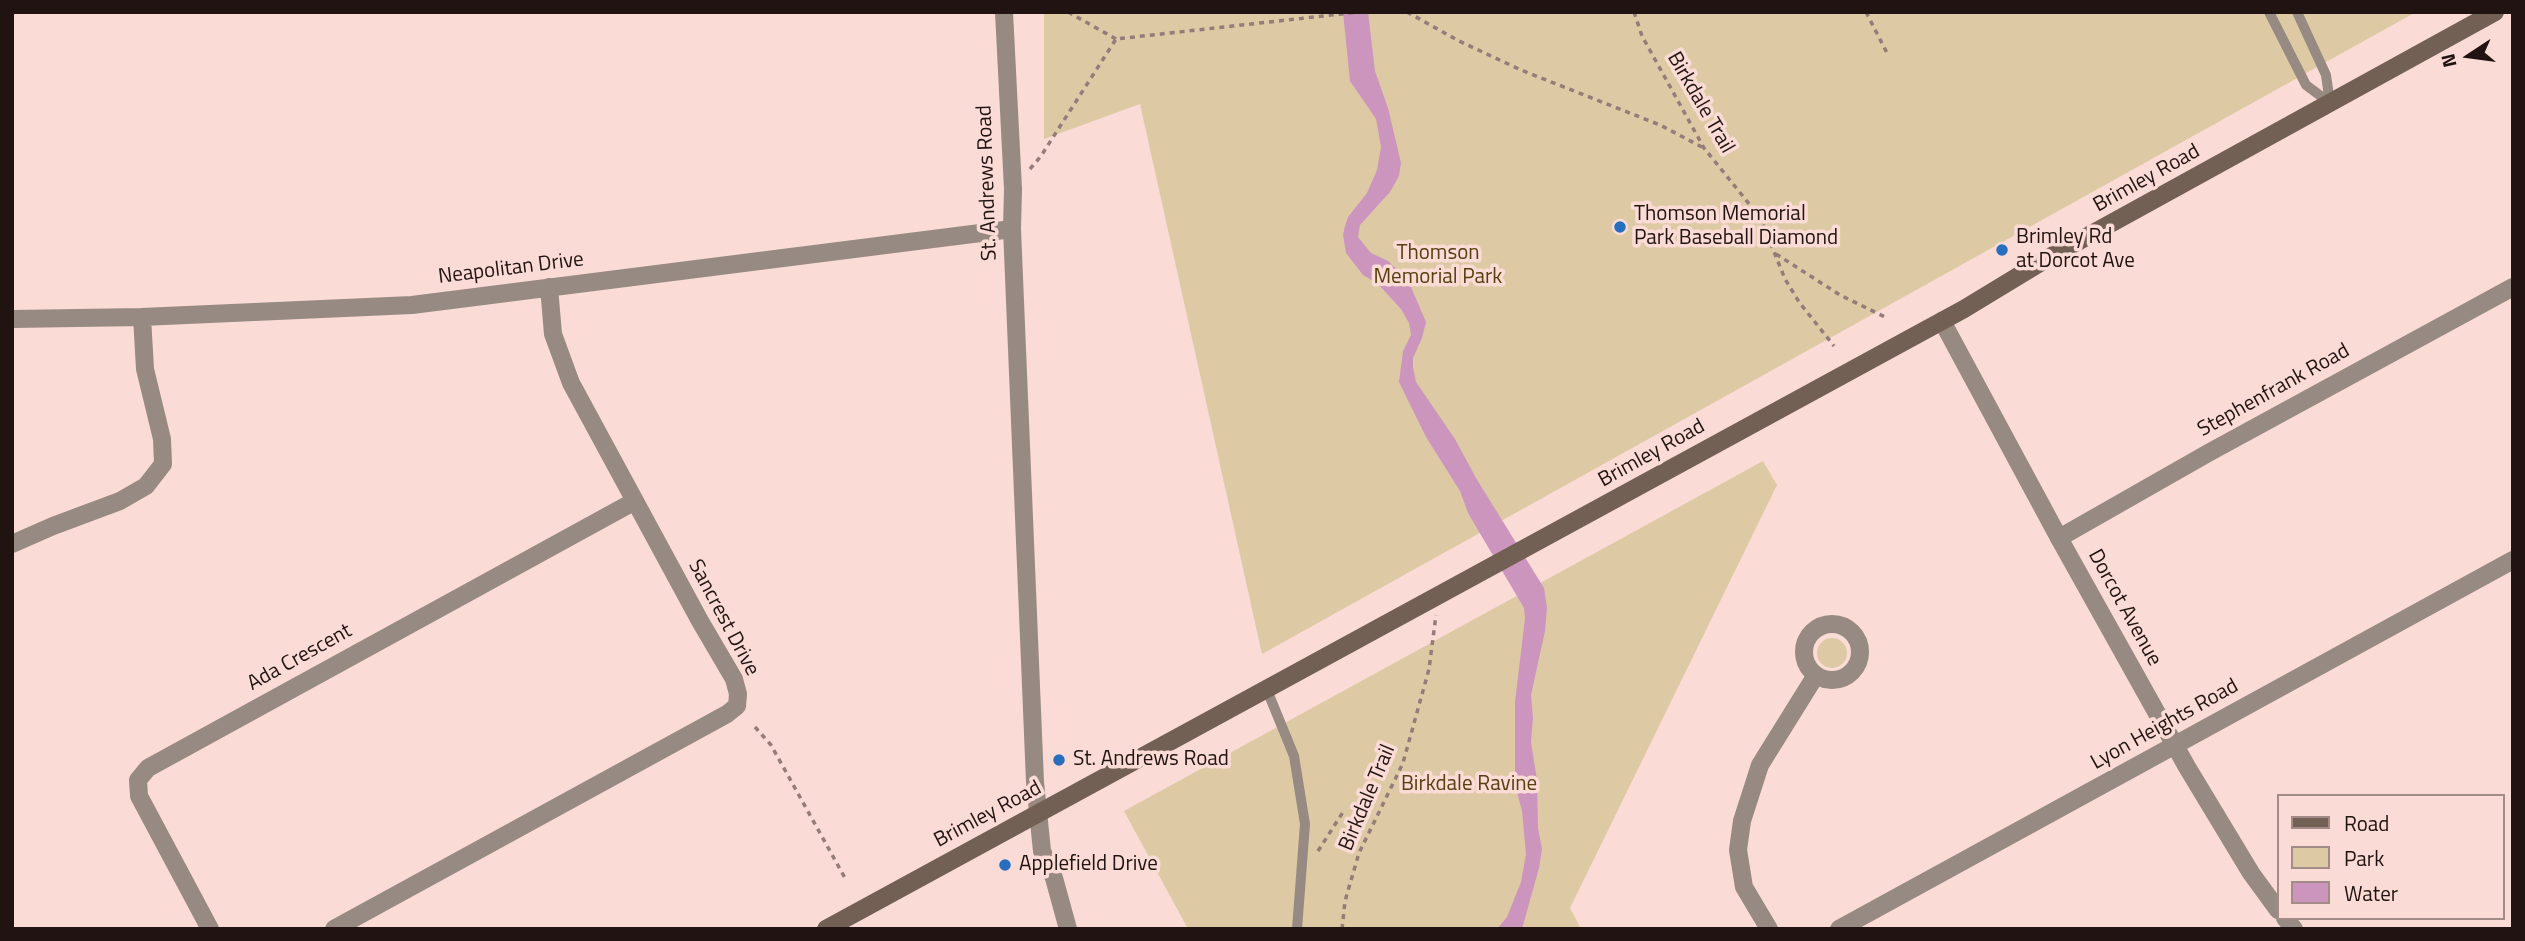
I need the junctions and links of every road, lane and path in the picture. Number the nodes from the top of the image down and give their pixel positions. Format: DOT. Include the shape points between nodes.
graph roads {
  1 [pos="1004,12"];
  2 [pos="1068,12"];
  3 [pos="1359,12"];
  4 [pos="1407,12"];
  5 [pos="1633,12"];
  6 [pos="1866,12"];
  7 [pos="2269,12"];
  8 [pos="2297,12"];
  9 [pos="2495,12"];
  10 [pos="1116,39"];
  11 [pos="1887,53"];
  12 [pos="2330,103"];
  13 [pos="1704,148"];
  14 [pos="1028,171"];
  15 [pos="1012,229"];
  16 [pos="1776,254"];
  17 [pos="549,287"];
  18 [pos="2513,287"];
  19 [pos="142,317"];
  20 [pos="1885,317"];
  21 [pos="12,319"];
  22 [pos="1942,321"];
  23 [pos="1834,346"];
  24 [pos="635,501"];
  25 [pos="2059,538"];
  26 [pos="12,544"];
  27 [pos="2513,560"];
  28 [pos="1436,597"];
  29 [pos="1816,675"];
  30 [pos="1267,690"];
  31 [pos="755,727"];
  32 [pos="2175,745"];
  33 [pos="1345,808"];
  34 [pos="1038,813"];
  35 [pos="1302,876"];
  36 [pos="845,878"];
  37 [pos="2276,906"];
  38 [pos="210,929"];
  39 [pos="334,929"];
  40 [pos="826,929"];
  41 [pos="1068,929"];
  42 [pos="1297,929"];
  43 [pos="1342,929"];
  44 [pos="1769,929"];
  45 [pos="1839,929"];
  1 -- 15 [label="street, St. Andrews Road"];
  2 -- 10 [label="path"];
  3 -- 10 [label="path"];
  4 -- 13 [label="path" via="1521,70 1660,125"];
  5 -- 13 [label="path, Birkdale Trail"];
  6 -- 11 [label="path"];
  7 -- 12 [label="lane" via="2306,85"];
  8 -- 12 [label="lane" via="2326,75"];
  9 -- 12 [label="main road, Brimley Road"];
  10 -- 14 [label="path"];
  12 -- 22 [label="main road, Brimley Road"];
  13 -- 16 [label="path, Birkdale Trail" via="1750,205"];
  15 -- 17 [label="street, Neapolitan Drive"];
  15 -- 34 [label="street, St. Andrews Road"];
  16 -- 20 [label="path"];
  16 -- 23 [label="path, Birkdale Trail" via="1799,302"];
  17 -- 19 [label="street, Neapolitan Drive" via="412,305"];
  17 -- 24 [label="street, Sancrest Drive" via="553,334 563,364"];
  18 -- 25 [label="street, Stephenfrank Road"];
  19 -- 21 [label="street, Neapolitan Drive"];
  19 -- 26 [label="street" via="145,369 162,439 163,464 146,486 121,502"];
  22 -- 25 [label="street, Dorcot Avenue"];
  22 -- 28 [label="main road, Brimley Road"];
  24 -- 38 [label="street, Ada Crescent" via="148,768 138,780 139,796"];
  24 -- 39 [label="street, Sancrest Drive" via="734,680 737,706"];
  25 -- 32 [label="street, Dorcot Avenue"];
  27 -- 32 [label="street, Lyon Heights Road"];
  28 -- 30 [label="main road, Brimley Road"];
  28 -- 43 [label="path, Birkdale Trail" via="1429,669 1413,729 1403,763 1359,853"];
  29 -- 44 [label="street" via="1760,765 1742,821 1738,850 1744,887"];
  30 -- 34 [label="main road, Brimley Road"];
  30 -- 35 [label="lane" via="1294,756 1305,824"];
  31 -- 36 [label="path" via="771,745"];
  32 -- 37 [label="street, Dorcot Avenue" via="2244,862"];
  32 -- 45 [label="street, Lyon Heights Road"];
  33 -- 35 [label="path"];
  34 -- 40 [label="main road, Brimley Road"];
  34 -- 41 [label="street" via="1042,851"];
  35 -- 42 [label="lane"];
}
